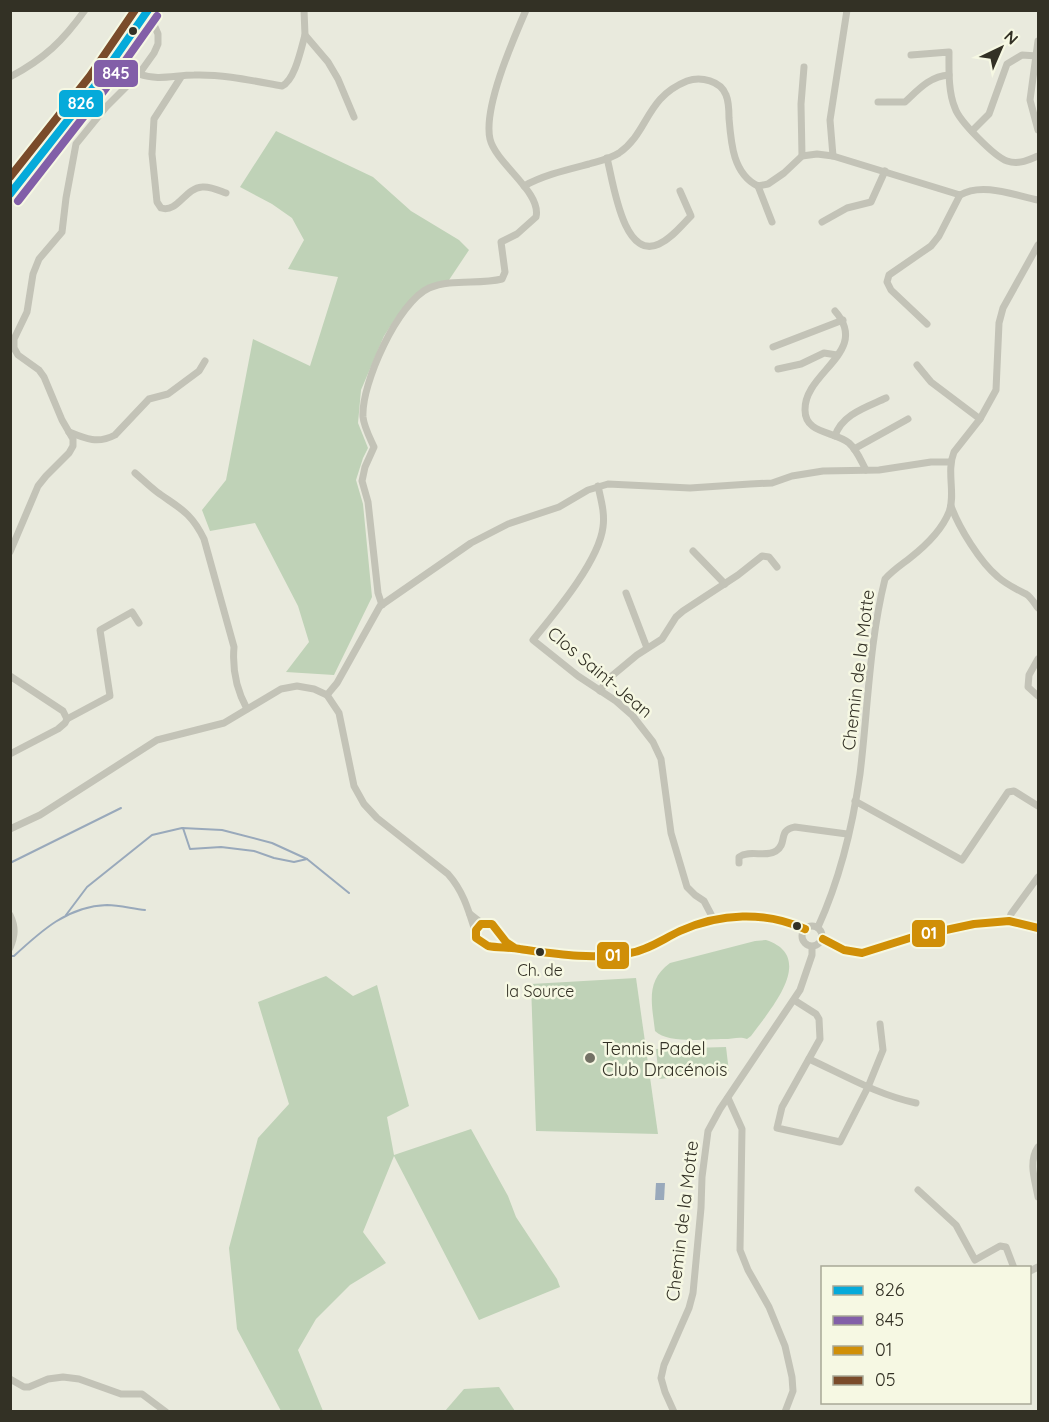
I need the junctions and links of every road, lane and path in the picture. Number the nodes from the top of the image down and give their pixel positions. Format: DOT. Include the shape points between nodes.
graph roads {
  1 [pos="85,10"];
  2 [pos="135,10"];
  3 [pos="304,10"];
  4 [pos="526,10"];
  5 [pos="847,10"];
  6 [pos="145,15"];
  7 [pos="305,35"];
  8 [pos="1038,41"];
  9 [pos="911,55"];
  10 [pos="1038,56"];
  11 [pos="804,67"];
  12 [pos="139,74"];
  13 [pos="949,75"];
  14 [pos="10,77"];
  15 [pos="181,77"];
  16 [pos="878,102"];
  17 [pos="354,117"];
  18 [pos="1038,130"];
  19 [pos="972,131"];
  20 [pos="802,156"];
  21 [pos="832,156"];
  22 [pos="1038,156"];
  23 [pos="607,158"];
  24 [pos="885,171"];
  25 [pos="10,180"];
  26 [pos="524,186"];
  27 [pos="758,186"];
  28 [pos="681,191"];
  29 [pos="226,193"];
  30 [pos="10,195"];
  31 [pos="960,195"];
  32 [pos="1038,200"];
  33 [pos="772,222"];
  34 [pos="822,222"];
  35 [pos="1038,245"];
  36 [pos="835,311"];
  37 [pos="843,320"];
  38 [pos="927,324"];
  39 [pos="773,347"];
  40 [pos="837,355"];
  41 [pos="205,361"];
  42 [pos="917,365"];
  43 [pos="778,369"];
  44 [pos="886,398"];
  45 [pos="908,419"];
  46 [pos="980,419"];
  47 [pos="69,432"];
  48 [pos="835,435"];
  49 [pos="854,449"];
  50 [pos="950,462"];
  51 [pos="866,470"];
  52 [pos="135,473"];
  53 [pos="598,486"];
  54 [pos="951,505"];
  55 [pos="10,552"];
  56 [pos="693,552"];
  57 [pos="777,567"];
  58 [pos="725,584"];
  59 [pos="626,593"];
  60 [pos="382,605"];
  61 [pos="1038,608"];
  62 [pos="139,623"];
  63 [pos="647,648"];
  64 [pos="1038,659"];
  65 [pos="10,676"];
  66 [pos="600,691"];
  67 [pos="327,695"];
  68 [pos="1038,696"];
  69 [pos="247,709"];
  70 [pos="67,719"];
  71 [pos="10,754"];
  72 [pos="855,801"];
  73 [pos="1038,807"];
  74 [pos="10,829"];
  75 [pos="847,834"];
  76 [pos="739,863"];
  77 [pos="1038,877"];
  78 [pos="469,913"];
  79 [pos="10,915"];
  80 [pos="714,920"];
  81 [pos="1009,921"];
  82 [pos="485,923"];
  83 [pos="818,927"];
  84 [pos="1038,928"];
  85 [pos="804,929"];
  86 [pos="476,934"];
  87 [pos="499,934"];
  88 [pos="823,939"];
  89 [pos="488,946"];
  90 [pos="812,947"];
  91 [pos="10,948"];
  92 [pos="516,948"];
  93 [pos="794,1000"];
  94 [pos="880,1024"];
  95 [pos="809,1059"];
  96 [pos="868,1087"];
  97 [pos="728,1098"];
  98 [pos="916,1103"];
  99 [pos="1038,1147"];
  100 [pos="918,1190"];
  101 [pos="1038,1197"];
  102 [pos="1013,1266"];
  103 [pos="10,1379"];
  104 [pos="166,1412"];
  105 [pos="674,1412"];
  106 [pos="785,1412"];
  1 -- 14 [label="street" via="44,57"];
  2 -- 25 [label="main road" via="91,76"];
  3 -- 7 [label="street"];
  4 -- 26 [label="street" via="492,104 489,136 492,146"];
  5 -- 21 [label="street" via="831,110"];
  6 -- 12 [label="street" via="155,27 158,44"];
  6 -- 30 [label="main road"];
  7 -- 15 [label="street" via="291,78 282,86 233,78"];
  7 -- 17 [label="street" via="328,62"];
  8 -- 10 [label="street"];
  9 -- 13 [label="street" via="949,52"];
  10 -- 18 [label="street" via="1030,100"];
  10 -- 19 [label="street" via="1022,55 1007,64 989,114"];
  11 -- 20 [label="street"];
  12 -- 15 [label="street" via="151,79"];
  12 -- 47 [label="street" via="76,144 62,232 36,266 27,312 14,339 18,355 44,377"];
  13 -- 16 [label="street" via="926,84 905,102"];
  13 -- 19 [label="street" via="955,108"];
  15 -- 29 [label="street" via="154,119 152,154 157,202 161,208 172,207 200,187"];
  19 -- 22 [label="street" via="1006,161 1023,163"];
  20 -- 21 [label="street"];
  20 -- 27 [label="street" via="768,184"];
  21 -- 24 [label="street"];
  23 -- 26 [label="street"];
  23 -- 27 [label="street" via="629,144 664,94 693,79 707,80 726,95 735,159 743,175"];
  23 -- 28 [label="street" via="626,230 634,241 646,247 671,237 691,216"];
  24 -- 31 [label="street"];
  24 -- 34 [label="street" via="871,202 846,208"];
  26 -- 60 [label="street" via="537,212 530,224 501,242 505,276 484,282 448,284 421,294 392,328 365,393 363,419 374,447 362,481"];
  27 -- 33 [label="street"];
  31 -- 32 [label="street" via="981,189"];
  31 -- 38 [label="street" via="931,246 889,275 887,282"];
  35 -- 46 [label="street" via="1003,308 996,390"];
  36 -- 37 [label="street"];
  37 -- 39 [label="street"];
  37 -- 40 [label="street" via="845,345"];
  40 -- 43 [label="street" via="824,353"];
  40 -- 48 [label="street" via="804,408 805,419 814,429"];
  41 -- 47 [label="street" via="199,371 172,391 148,399 115,435 93,441"];
  42 -- 46 [label="street" via="931,382"];
  44 -- 48 [label="street" via="850,415"];
  45 -- 49 [label="street"];
  46 -- 50 [label="street"];
  47 -- 55 [label="street" via="73,446 38,486"];
  48 -- 49 [label="street"];
  49 -- 51 [label="street"];
  50 -- 51 [label="street"];
  50 -- 54 [label="street"];
  51 -- 53 [label="street" via="823,471 772,483 690,488"];
  52 -- 69 [label="street" via="179,506 197,524 204,538 234,647 236,686"];
  53 -- 60 [label="street" via="559,507 508,524 471,543"];
  53 -- 66 [label="street, Clos Saint-Jean" via="604,510 597,549 566,599 533,640"];
  54 -- 61 [label="street" via="984,563 1007,584 1028,595"];
  54 -- 72 [label="street, Chemin de la Motte" via="920,550 885,579 872,652"];
  56 -- 58 [label="street"];
  57 -- 58 [label="street" via="769,556 762,556"];
  58 -- 63 [label="street" via="683,610 662,639"];
  59 -- 63 [label="street"];
  60 -- 67 [label="street"];
  62 -- 70 [label="street" via="132,612 100,630 110,696"];
  63 -- 66 [label="street" via="607,680"];
  64 -- 68 [label="street" via="1029,675 1028,687"];
  65 -- 70 [label="street" via="63,711"];
  66 -- 80 [label="street, Clos Saint-Jean" via="632,715 653,742 661,759 671,833 687,887 704,901"];
  67 -- 69 [label="street" via="297,686 281,689"];
  67 -- 78 [label="street" via="339,713 354,786 364,804 448,874 462,892"];
  69 -- 74 [label="street" via="224,723 157,740 40,815"];
  70 -- 71 [label="street" via="62,727"];
  72 -- 73 [label="street" via="962,860 1008,792 1014,791"];
  72 -- 75 [label="street, Chemin de la Motte"];
  75 -- 76 [label="street" via="788,828 778,850 745,853"];
  75 -- 83 [label="street, Chemin de la Motte"];
  77 -- 81 [label="street"];
  78 -- 82 [label="street"];
  78 -- 86 [label="street"];
  79 -- 91 [label="street" via="15,925"];
  80 -- 85 [label="street" via="768,917"];
  80 -- 92 [label="street" via="691,926 648,948 615,956 540,953"];
  81 -- 84 [label="street"];
  81 -- 88 [label="street" via="913,937 862,953 844,950"];
  82 -- 86 [label="street"];
  82 -- 87 [label="street" via="495,926"];
  83 -- 85 [label="street"];
  83 -- 88 [label="street"];
  85 -- 90 [label="street" via="803,942"];
  86 -- 89 [label="street" via="481,944"];
  87 -- 89 [label="street" via="495,943"];
  87 -- 92 [label="street"];
  88 -- 90 [label="street"];
  89 -- 92 [label="street"];
  90 -- 93 [label="street, Chemin de la Motte" via="806,974"];
  93 -- 95 [label="street" via="819,1019 820,1039"];
  93 -- 97 [label="street, Chemin de la Motte"];
  94 -- 96 [label="street" via="883,1050"];
  95 -- 96 [label="street"];
  95 -- 96 [label="street" via="782,1107 777,1128 840,1142"];
  96 -- 98 [label="street"];
  97 -- 105 [label="street, Chemin de la Motte" via="708,1131 693,1293 661,1378"];
  97 -- 106 [label="street" via="742,1129 740,1250 785,1346 793,1391"];
  99 -- 101 [label="street" via="1032,1163"];
  100 -- 102 [label="street" via="956,1225 975,1260 1000,1246 1006,1247"];
  103 -- 104 [label="street" via="24,1387 48,1379 79,1379 121,1394 142,1394"];
}
